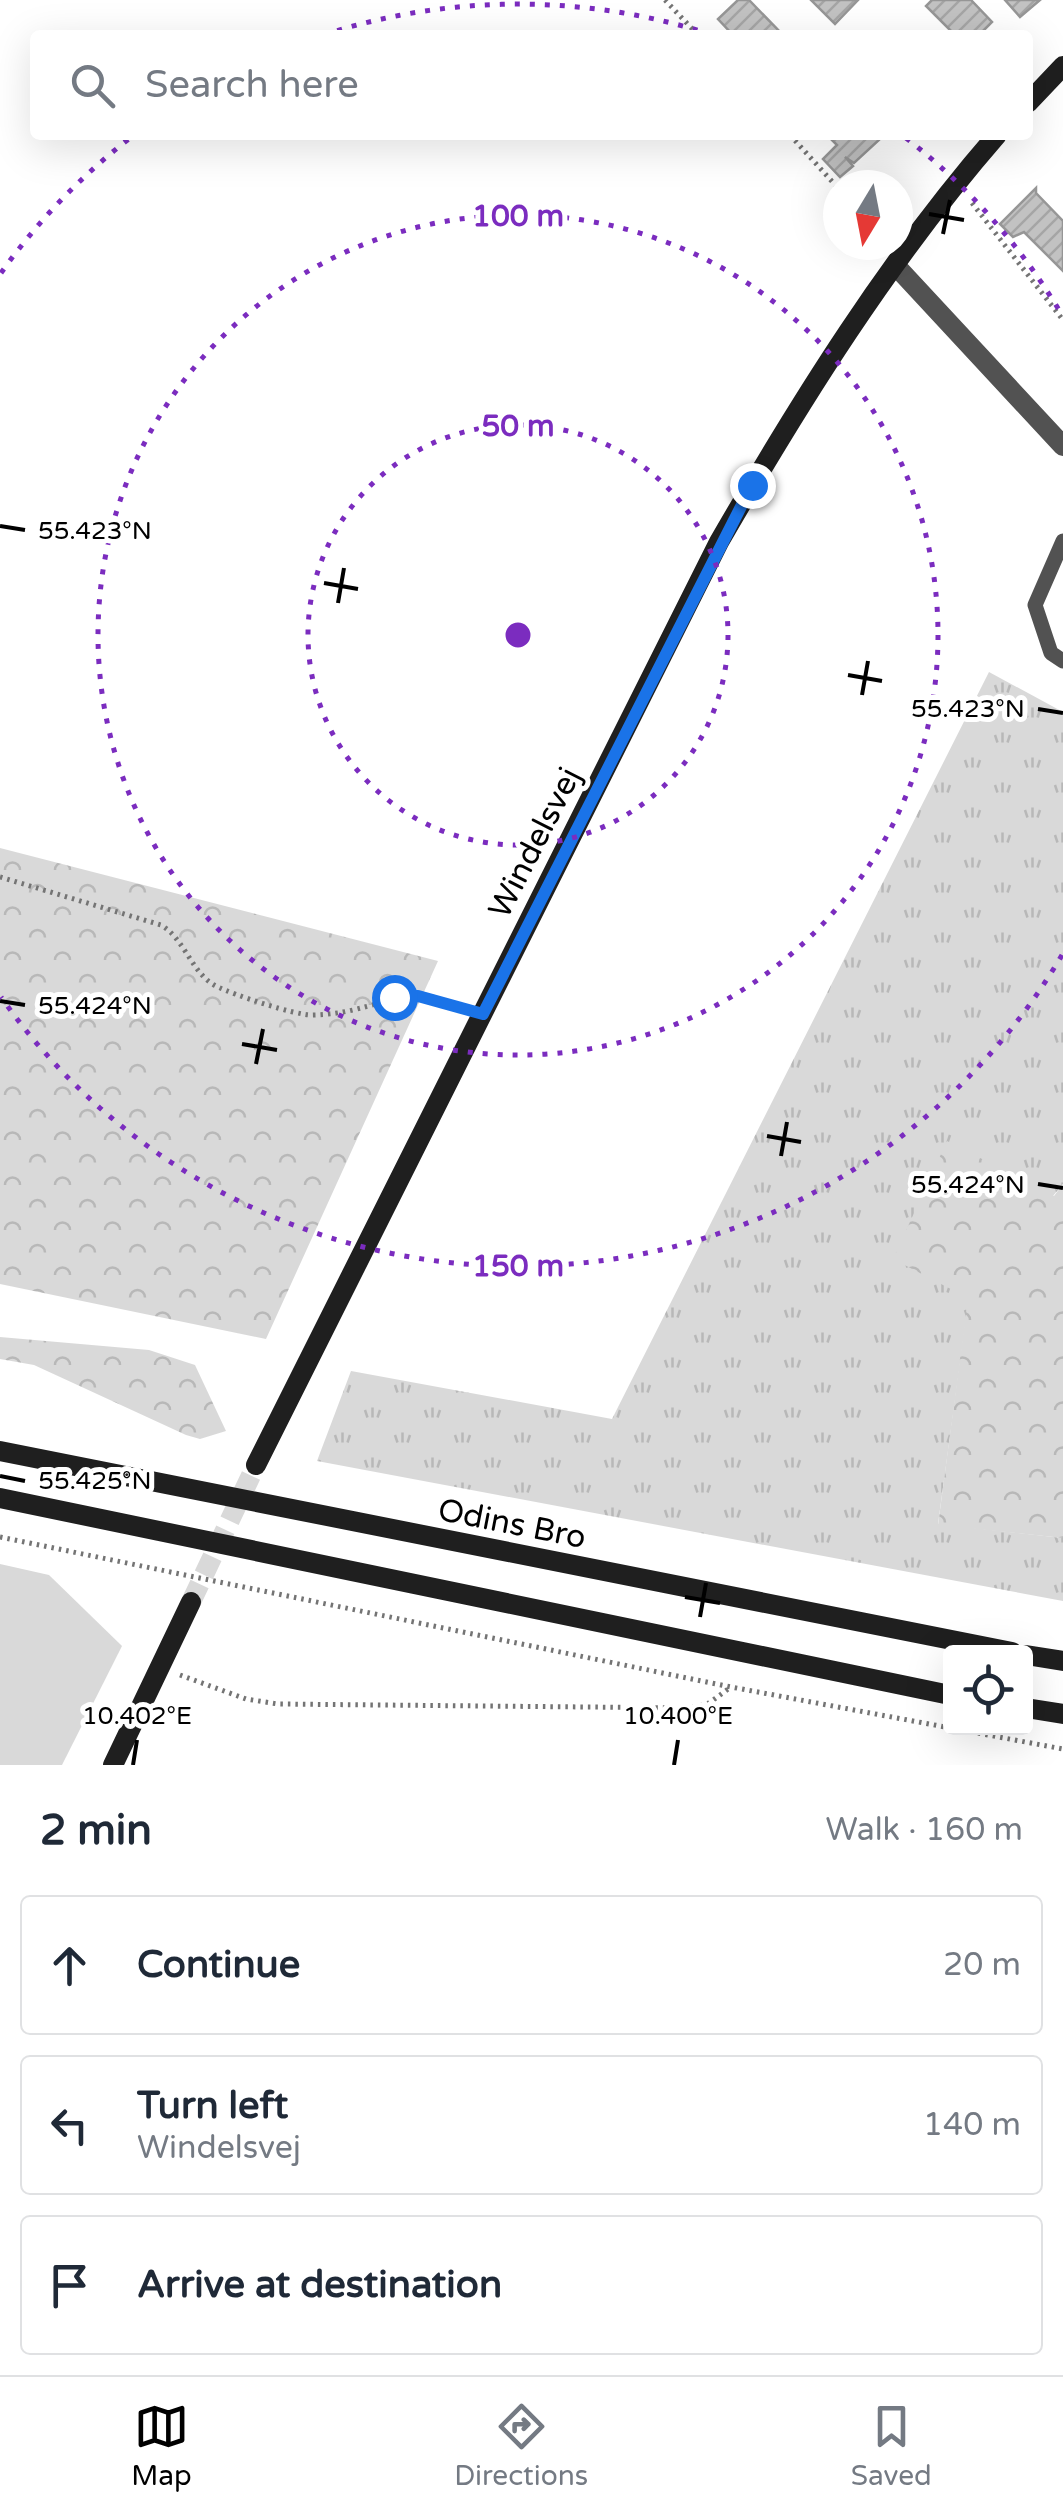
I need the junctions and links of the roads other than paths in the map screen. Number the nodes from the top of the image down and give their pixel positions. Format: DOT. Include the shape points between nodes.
graph roads {
  1 [pos="1061,72"];
  2 [pos="1033,98"];
  3 [pos="993,140"];
  4 [pos="895,264"];
  5 [pos="1063,446"];
  6 [pos="1063,541"];
  7 [pos="1063,661"];
  8 [pos="0,1451"];
  9 [pos="256,1465"];
  10 [pos="0,1498"];
  11 [pos="191,1602"];
  12 [pos="977,1645"];
  13 [pos="1033,1656"];
  14 [pos="1063,1661"];
  15 [pos="943,1693"];
  16 [pos="1033,1709"];
  17 [pos="1063,1714"];
  18 [pos="113,1765"];
  1 -- 2 [label="main road"];
  3 -- 4 [label="main road, Windelsvej"];
  4 -- 5 [label="street"];
  4 -- 9 [label="main road, Windelsvej" via="792,416 720,542"];
  6 -- 7 [label="lane" via="1035,605 1052,654"];
  8 -- 12 [label="main road, Odins Bro"];
  10 -- 15 [label="main road"];
  11 -- 18 [label="main road"];
  13 -- 14 [label="main road"];
  16 -- 17 [label="main road"];
}
